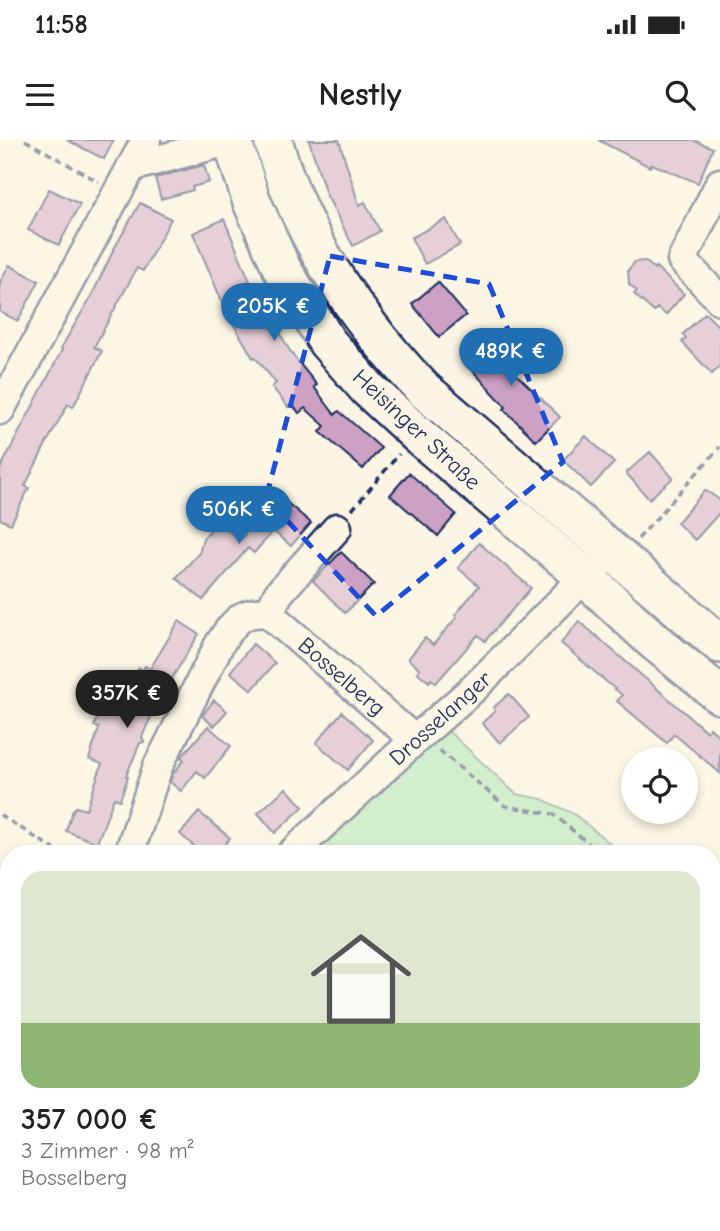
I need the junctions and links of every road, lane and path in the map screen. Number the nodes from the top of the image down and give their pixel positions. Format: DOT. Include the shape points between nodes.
graph roads {
  1 [pos="25,140"];
  2 [pos="146,140"];
  3 [pos="232,140"];
  4 [pos="272,140"];
  5 [pos="131,167"];
  6 [pos="720,183"];
  7 [pos="116,191"];
  8 [pos="720,300"];
  9 [pos="0,410"];
  10 [pos="720,447"];
  11 [pos="394,459"];
  12 [pos="337,528"];
  13 [pos="611,551"];
  14 [pos="584,577"];
  15 [pos="268,613"];
  16 [pos="720,644"];
  17 [pos="720,695"];
  18 [pos="424,745"];
  19 [pos="0,815"];
  20 [pos="48,845"];
  21 [pos="132,845"];
  22 [pos="302,845"];
  23 [pos="590,845"];
  1 -- 7 [label="path"];
  2 -- 5 [label="street"];
  3 -- 5 [label="street"];
  3 -- 14 [label="main road, Heisinger Straße" via="252,202 282,269 327,342 368,389 418,435"];
  4 -- 13 [label="main road, Heisinger Straße" via="311,240 370,330 424,390"];
  5 -- 7 [label="street"];
  6 -- 8 [label="street" via="681,260"];
  7 -- 9 [label="street"];
  10 -- 13 [label="path" via="636,541"];
  11 -- 12 [label="path"];
  12 -- 15 [label="street" via="279,593"];
  13 -- 14 [label="street"];
  13 -- 16 [label="main road, Heisinger Straße"];
  14 -- 17 [label="main road, Heisinger Straße"];
  14 -- 18 [label="street, Drosselanger"];
  15 -- 18 [label="street, Bosselberg"];
  15 -- 21 [label="street" via="244,615 220,643 158,766"];
  18 -- 22 [label="street, Drosselanger"];
  18 -- 23 [label="path" via="443,753 505,806 553,814"];
  19 -- 20 [label="path"];
}
